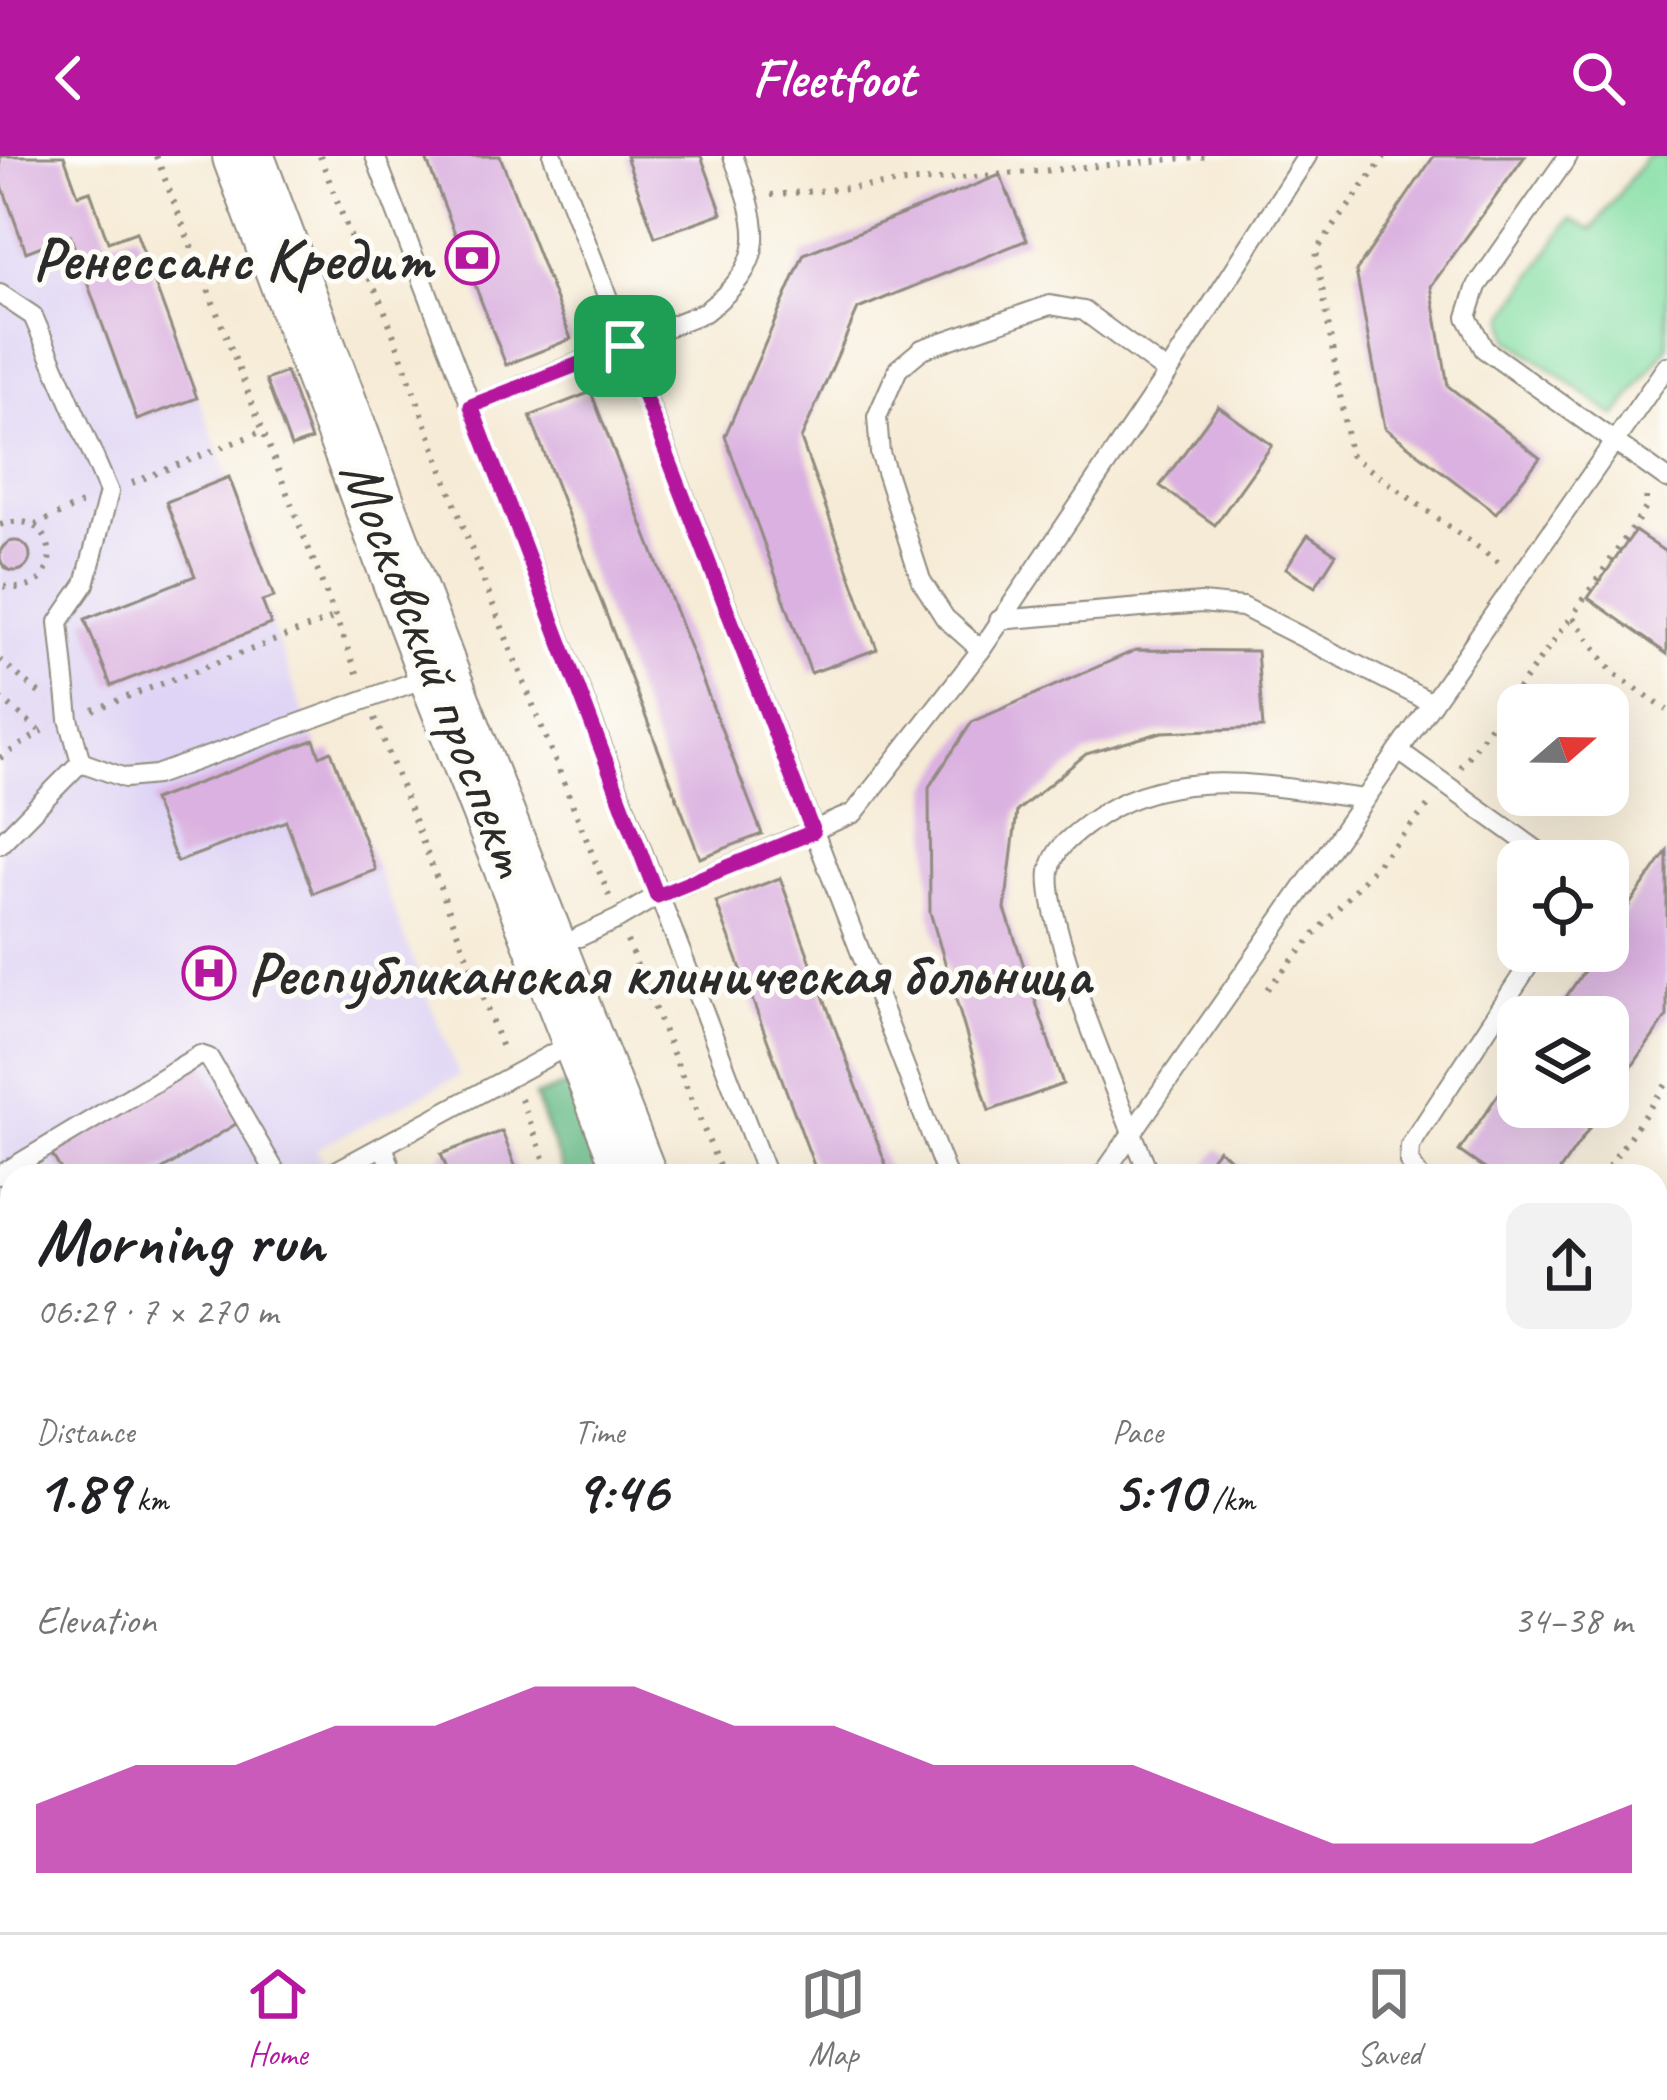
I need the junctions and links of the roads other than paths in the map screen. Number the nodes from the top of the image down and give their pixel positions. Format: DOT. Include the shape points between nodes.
graph roads {
  1 [pos="243,156"];
  2 [pos="282,156"];
  3 [pos="375,156"];
  4 [pos="553,156"];
  5 [pos="733,156"];
  6 [pos="1307,156"];
  7 [pos="1568,156"];
  8 [pos="0,294"];
  9 [pos="625,346"];
  10 [pos="1667,366"];
  11 [pos="1168,374"];
  12 [pos="471,406"];
  13 [pos="1614,442"];
  14 [pos="1667,479"];
  15 [pos="999,620"];
  16 [pos="980,650"];
  17 [pos="438,673"];
  18 [pos="1432,703"];
  19 [pos="1399,751"];
  20 [pos="81,762"];
  21 [pos="1365,799"];
  22 [pos="813,832"];
  23 [pos="1523,840"];
  24 [pos="0,844"];
  25 [pos="657,896"];
  26 [pos="606,926"];
  27 [pos="1524,972"];
  28 [pos="581,1039"];
  29 [pos="1134,1131"];
  30 [pos="383,1146"];
  31 [pos="23,1164"];
  32 [pos="271,1164"];
  33 [pos="349,1164"];
  34 [pos="390,1164"];
  35 [pos="631,1164"];
  36 [pos="669,1164"];
  37 [pos="762,1164"];
  38 [pos="942,1164"];
  39 [pos="1111,1164"];
  40 [pos="1146,1164"];
  41 [pos="1410,1164"];
  1 -- 17 [label="main road, Московский проспект"];
  2 -- 26 [label="main road, Московский проспект"];
  3 -- 12 [label="lane"];
  4 -- 9 [label="lane"];
  5 -- 9 [label="lane" via="755,232 751,265 705,312"];
  6 -- 11 [label="lane"];
  7 -- 13 [label="lane" via="1477,286 1467,317 1484,349"];
  8 -- 20 [label="lane" via="34,316 109,492 85,584 59,622"];
  9 -- 12 [label="lane"];
  9 -- 22 [label="lane"];
  10 -- 13 [label="lane"];
  11 -- 15 [label="lane"];
  11 -- 16 [label="lane" via="1084,311 1050,305 922,350 898,369 878,417 880,453 921,580 945,618"];
  12 -- 25 [label="lane"];
  13 -- 14 [label="lane"];
  13 -- 18 [label="lane"];
  15 -- 16 [label="lane"];
  15 -- 18 [label="lane" via="1201,603 1243,607"];
  16 -- 22 [label="lane" via="854,813"];
  17 -- 20 [label="lane" via="156,775 125,778"];
  17 -- 28 [label="main road, Московский проспект"];
  18 -- 19 [label="lane"];
  19 -- 21 [label="lane"];
  19 -- 23 [label="lane"];
  20 -- 24 [label="lane"];
  21 -- 29 [label="lane"];
  21 -- 29 [label="lane" via="1218,780 1154,789 1063,843 1049,891"];
  22 -- 25 [label="lane"];
  22 -- 38 [label="lane"];
  25 -- 26 [label="lane"];
  25 -- 37 [label="lane"];
  26 -- 36 [label="main road, Московский проспект"];
  27 -- 41 [label="lane" via="1410,1146"];
  28 -- 30 [label="lane"];
  28 -- 35 [label="main road, Московский проспект"];
  29 -- 39 [label="lane"];
  29 -- 40 [label="lane"];
  30 -- 33 [label="lane"];
  30 -- 34 [label="lane"];
  31 -- 32 [label="lane" via="200,1055"];
}
